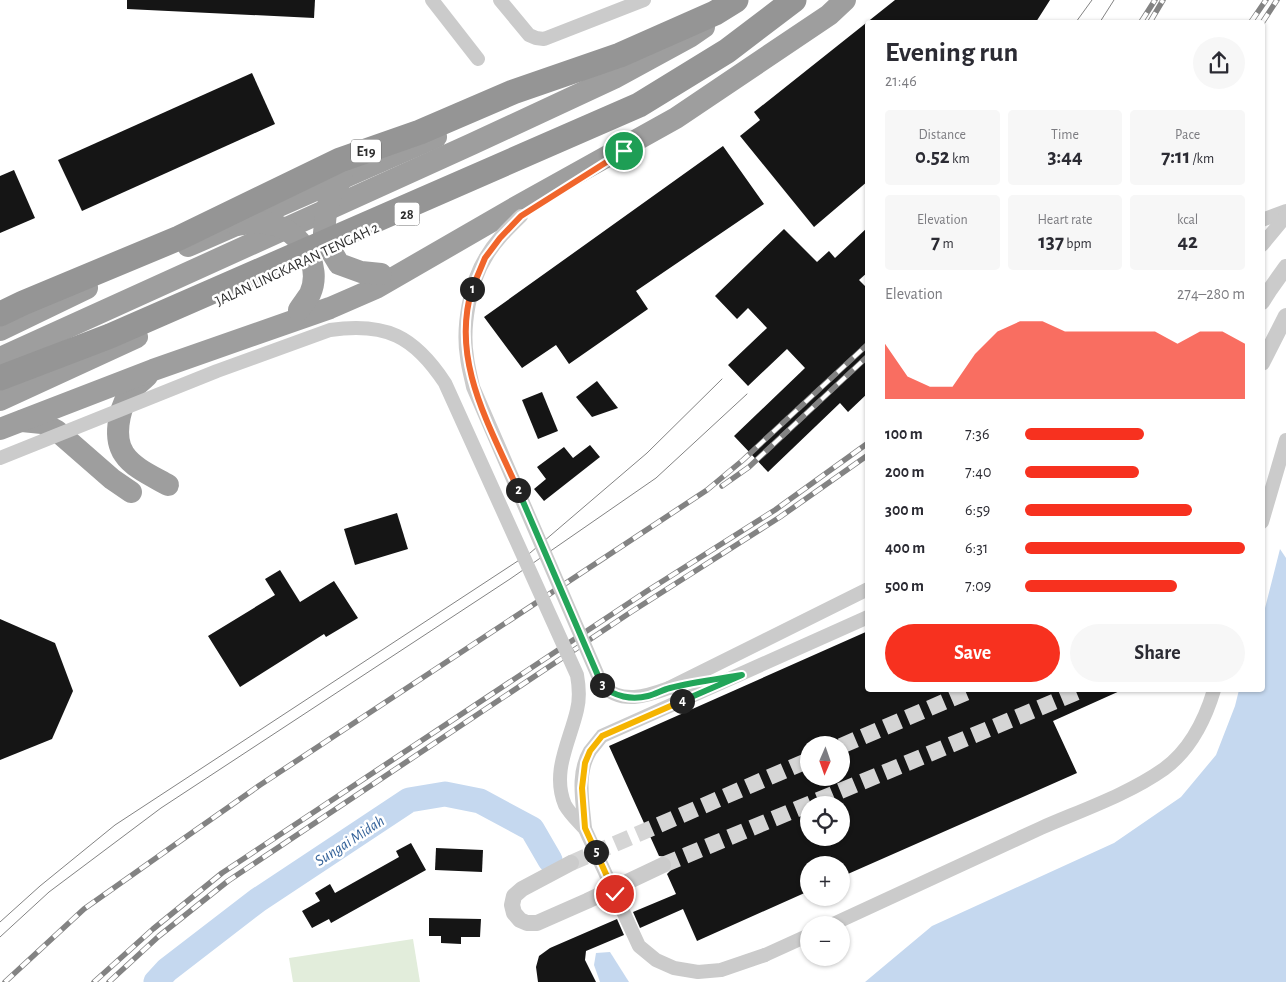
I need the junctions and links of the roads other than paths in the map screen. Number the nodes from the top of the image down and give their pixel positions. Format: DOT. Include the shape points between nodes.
graph roads {
  1 [pos="432,0"];
  2 [pos="500,0"];
  3 [pos="644,0"];
  4 [pos="712,0"];
  5 [pos="736,0"];
  6 [pos="742,0"];
  7 [pos="796,0"];
  8 [pos="845,0"];
  9 [pos="478,59"];
  10 [pos="676,118"];
  11 [pos="342,179"];
  12 [pos="1286,211"];
  13 [pos="1286,216"];
  14 [pos="1265,219"];
  15 [pos="237,225"];
  16 [pos="1265,240"];
  17 [pos="1286,267"];
  18 [pos="391,273"];
  19 [pos="1265,297"];
  20 [pos="0,314"];
  21 [pos="1286,316"];
  22 [pos="0,330"];
  23 [pos="266,330"];
  24 [pos="0,358"];
  25 [pos="1265,358"];
  26 [pos="153,370"];
  27 [pos="0,378"];
  28 [pos="0,400"];
  29 [pos="22,421"];
  30 [pos="0,429"];
  31 [pos="1286,440"];
  32 [pos="0,458"];
  33 [pos="168,485"];
  34 [pos="130,492"];
  35 [pos="1265,512"];
  36 [pos="865,590"];
  37 [pos="865,619"];
  38 [pos="742,675"];
  39 [pos="669,688"];
  40 [pos="1213,692"];
  41 [pos="585,828"];
  42 [pos="599,851"];
  43 [pos="570,863"];
  44 [pos="663,865"];
  45 [pos="614,889"];
  46 [pos="850,916"];
  47 [pos="800,939"];
  1 -- 9 [label="street"];
  2 -- 3 [label="street" via="529,36 544,39"];
  4 -- 11 [label="highway" via="680,21 524,98"];
  5 -- 20 [label="highway, E19, bridge" via="715,13 620,56 513,92 420,132 340,160 179,238"];
  6 -- 24 [label="highway, 28" via="692,36 614,78"];
  7 -- 27 [label="highway, bridge" via="727,52 639,105 119,332"];
  7 -- 28 [label="highway, JALAN LINGKARAN TENGAH 2 / 28" via="670,89 597,128"];
  8 -- 10 [label="highway"];
  10 -- 18 [label="highway"];
  10 -- 39 [label="street, bridge" via="521,216 500,238 485,258 476,278 470,298 466,339 473,387 602,685 628,698 648,696"];
  11 -- 15 [label="highway, bridge"];
  11 -- 18 [label="highway, bridge" via="332,191 326,212 324,233 327,244 339,264 361,272"];
  12 -- 14 [label="street"];
  13 -- 16 [label="street"];
  15 -- 22 [label="highway" via="80,291"];
  15 -- 23 [label="highway, bridge" via="254,222 286,228 308,253 314,274 310,293 299,310"];
  17 -- 19 [label="street"];
  18 -- 23 [label="highway" via="376,288"];
  21 -- 25 [label="street"];
  23 -- 26 [label="highway"];
  26 -- 29 [label="highway"];
  26 -- 33 [label="highway" via="128,394 118,426 118,442 124,455 135,465"];
  29 -- 30 [label="highway"];
  29 -- 34 [label="highway" via="42,423 57,431"];
  31 -- 35 [label="street"];
  32 -- 41 [label="street, bridge" via="217,371 330,330 373,328 402,338 418,349 445,383 577,675 577,710 564,747 560,791 571,814"];
  36 -- 39 [label="street"];
  37 -- 38 [label="street"];
  38 -- 39 [label="street"];
  38 -- 41 [label="street" via="602,736 590,751 582,777"];
  40 -- 46 [label="street" via="1205,715 1187,746 1165,768 1131,789"];
  41 -- 47 [label="street, bridge" via="639,946 656,960 674,968 698,972 721,970"];
  42 -- 45 [label="street"];
  43 -- 45 [label="street" via="514,896 514,913 520,920 527,924 537,923"];
  44 -- 45 [label="street"];
}
